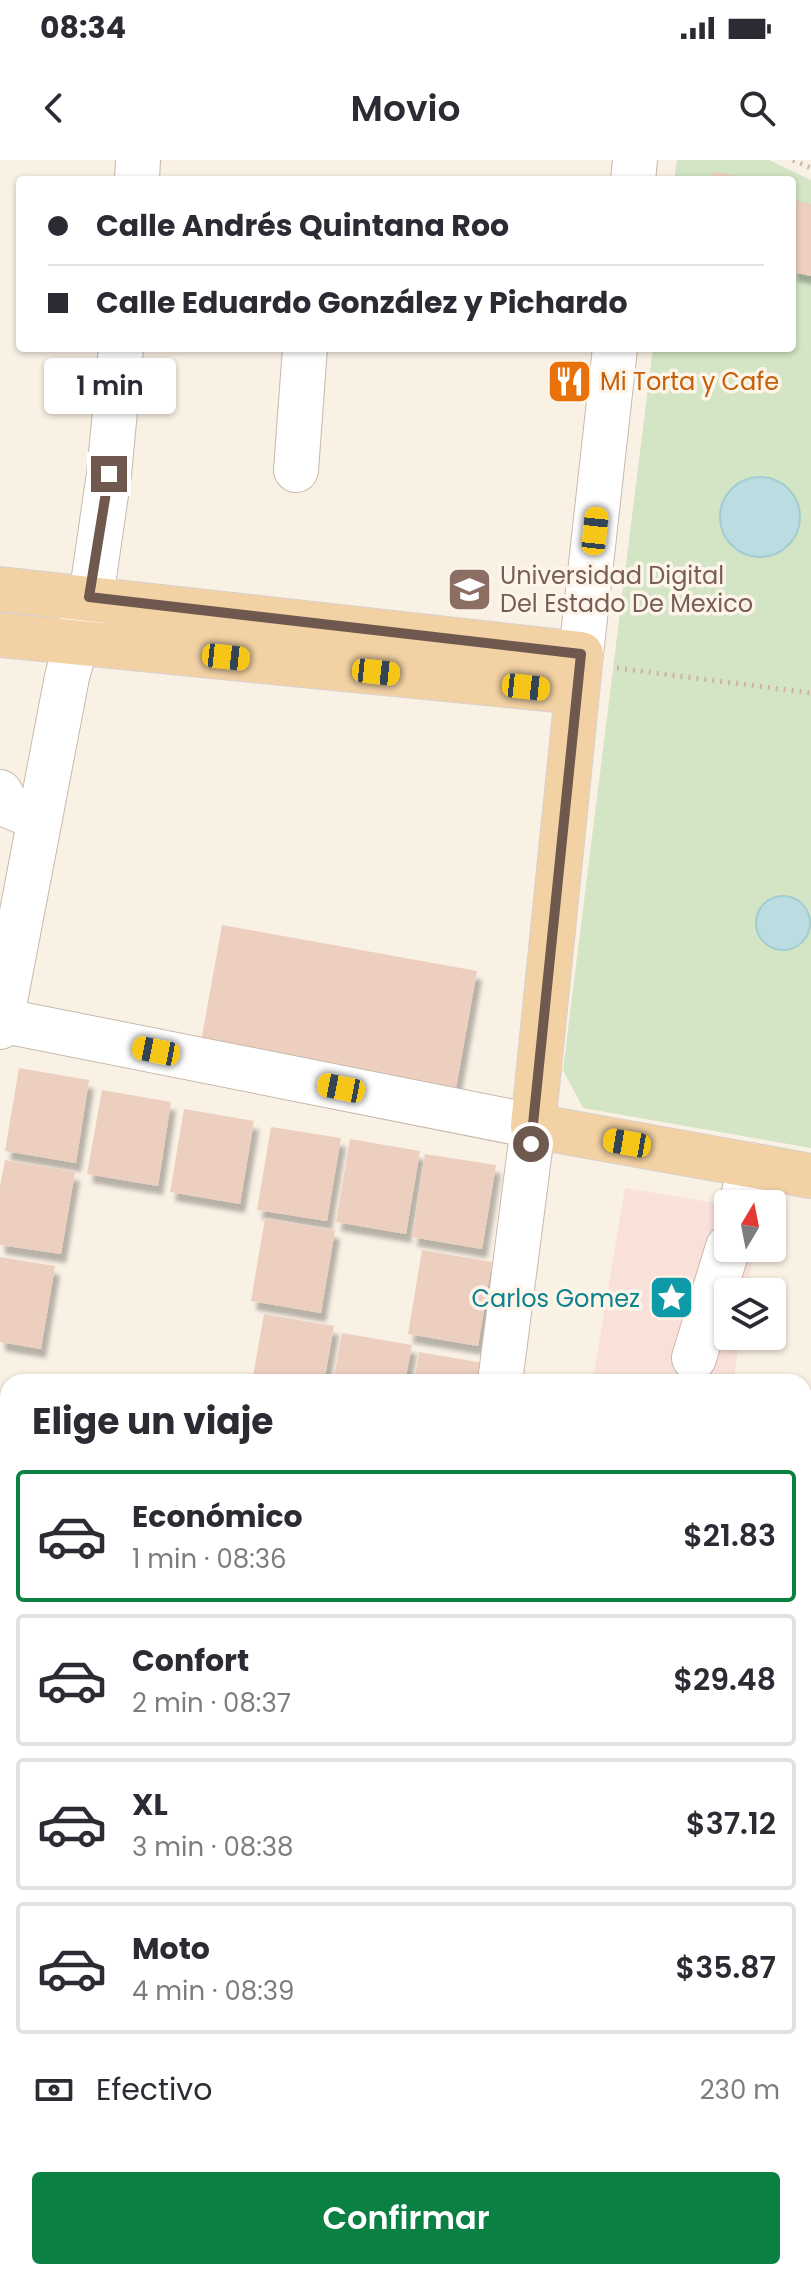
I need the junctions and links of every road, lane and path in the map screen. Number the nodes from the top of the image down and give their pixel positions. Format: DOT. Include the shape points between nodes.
graph roads {
  1 [pos="793,160"];
  2 [pos="811,168"];
  3 [pos="121,352"];
  4 [pos="305,352"];
  5 [pos="615,352"];
  6 [pos="296,470"];
  7 [pos="0,589"];
  8 [pos="89,597"];
  9 [pos="0,635"];
  10 [pos="76,642"];
  11 [pos="579,669"];
  12 [pos="811,693"];
  13 [pos="0,792"];
  14 [pos="40,819"];
  15 [pos="0,1022"];
  16 [pos="533,1126"];
  17 [pos="811,1176"];
  18 [pos="746,1184"];
  19 [pos="723,1262"];
  20 [pos="694,1358"];
  21 [pos="501,1374"];
  1 -- 2 [label="path"];
  3 -- 8 [label="street"];
  4 -- 6 [label="street"];
  5 -- 11 [label="street"];
  7 -- 8 [label="main road"];
  8 -- 10 [label="street"];
  8 -- 11 [label="main road"];
  9 -- 10 [label="main road"];
  10 -- 11 [label="main road"];
  10 -- 14 [label="street"];
  11 -- 12 [label="path"];
  11 -- 16 [label="main road"];
  13 -- 14 [label="street" via="7,805"];
  14 -- 15 [label="street"];
  15 -- 16 [label="street"];
  16 -- 18 [label="main road"];
  16 -- 21 [label="street"];
  17 -- 18 [label="main road"];
  19 -- 20 [label="street"];
}
